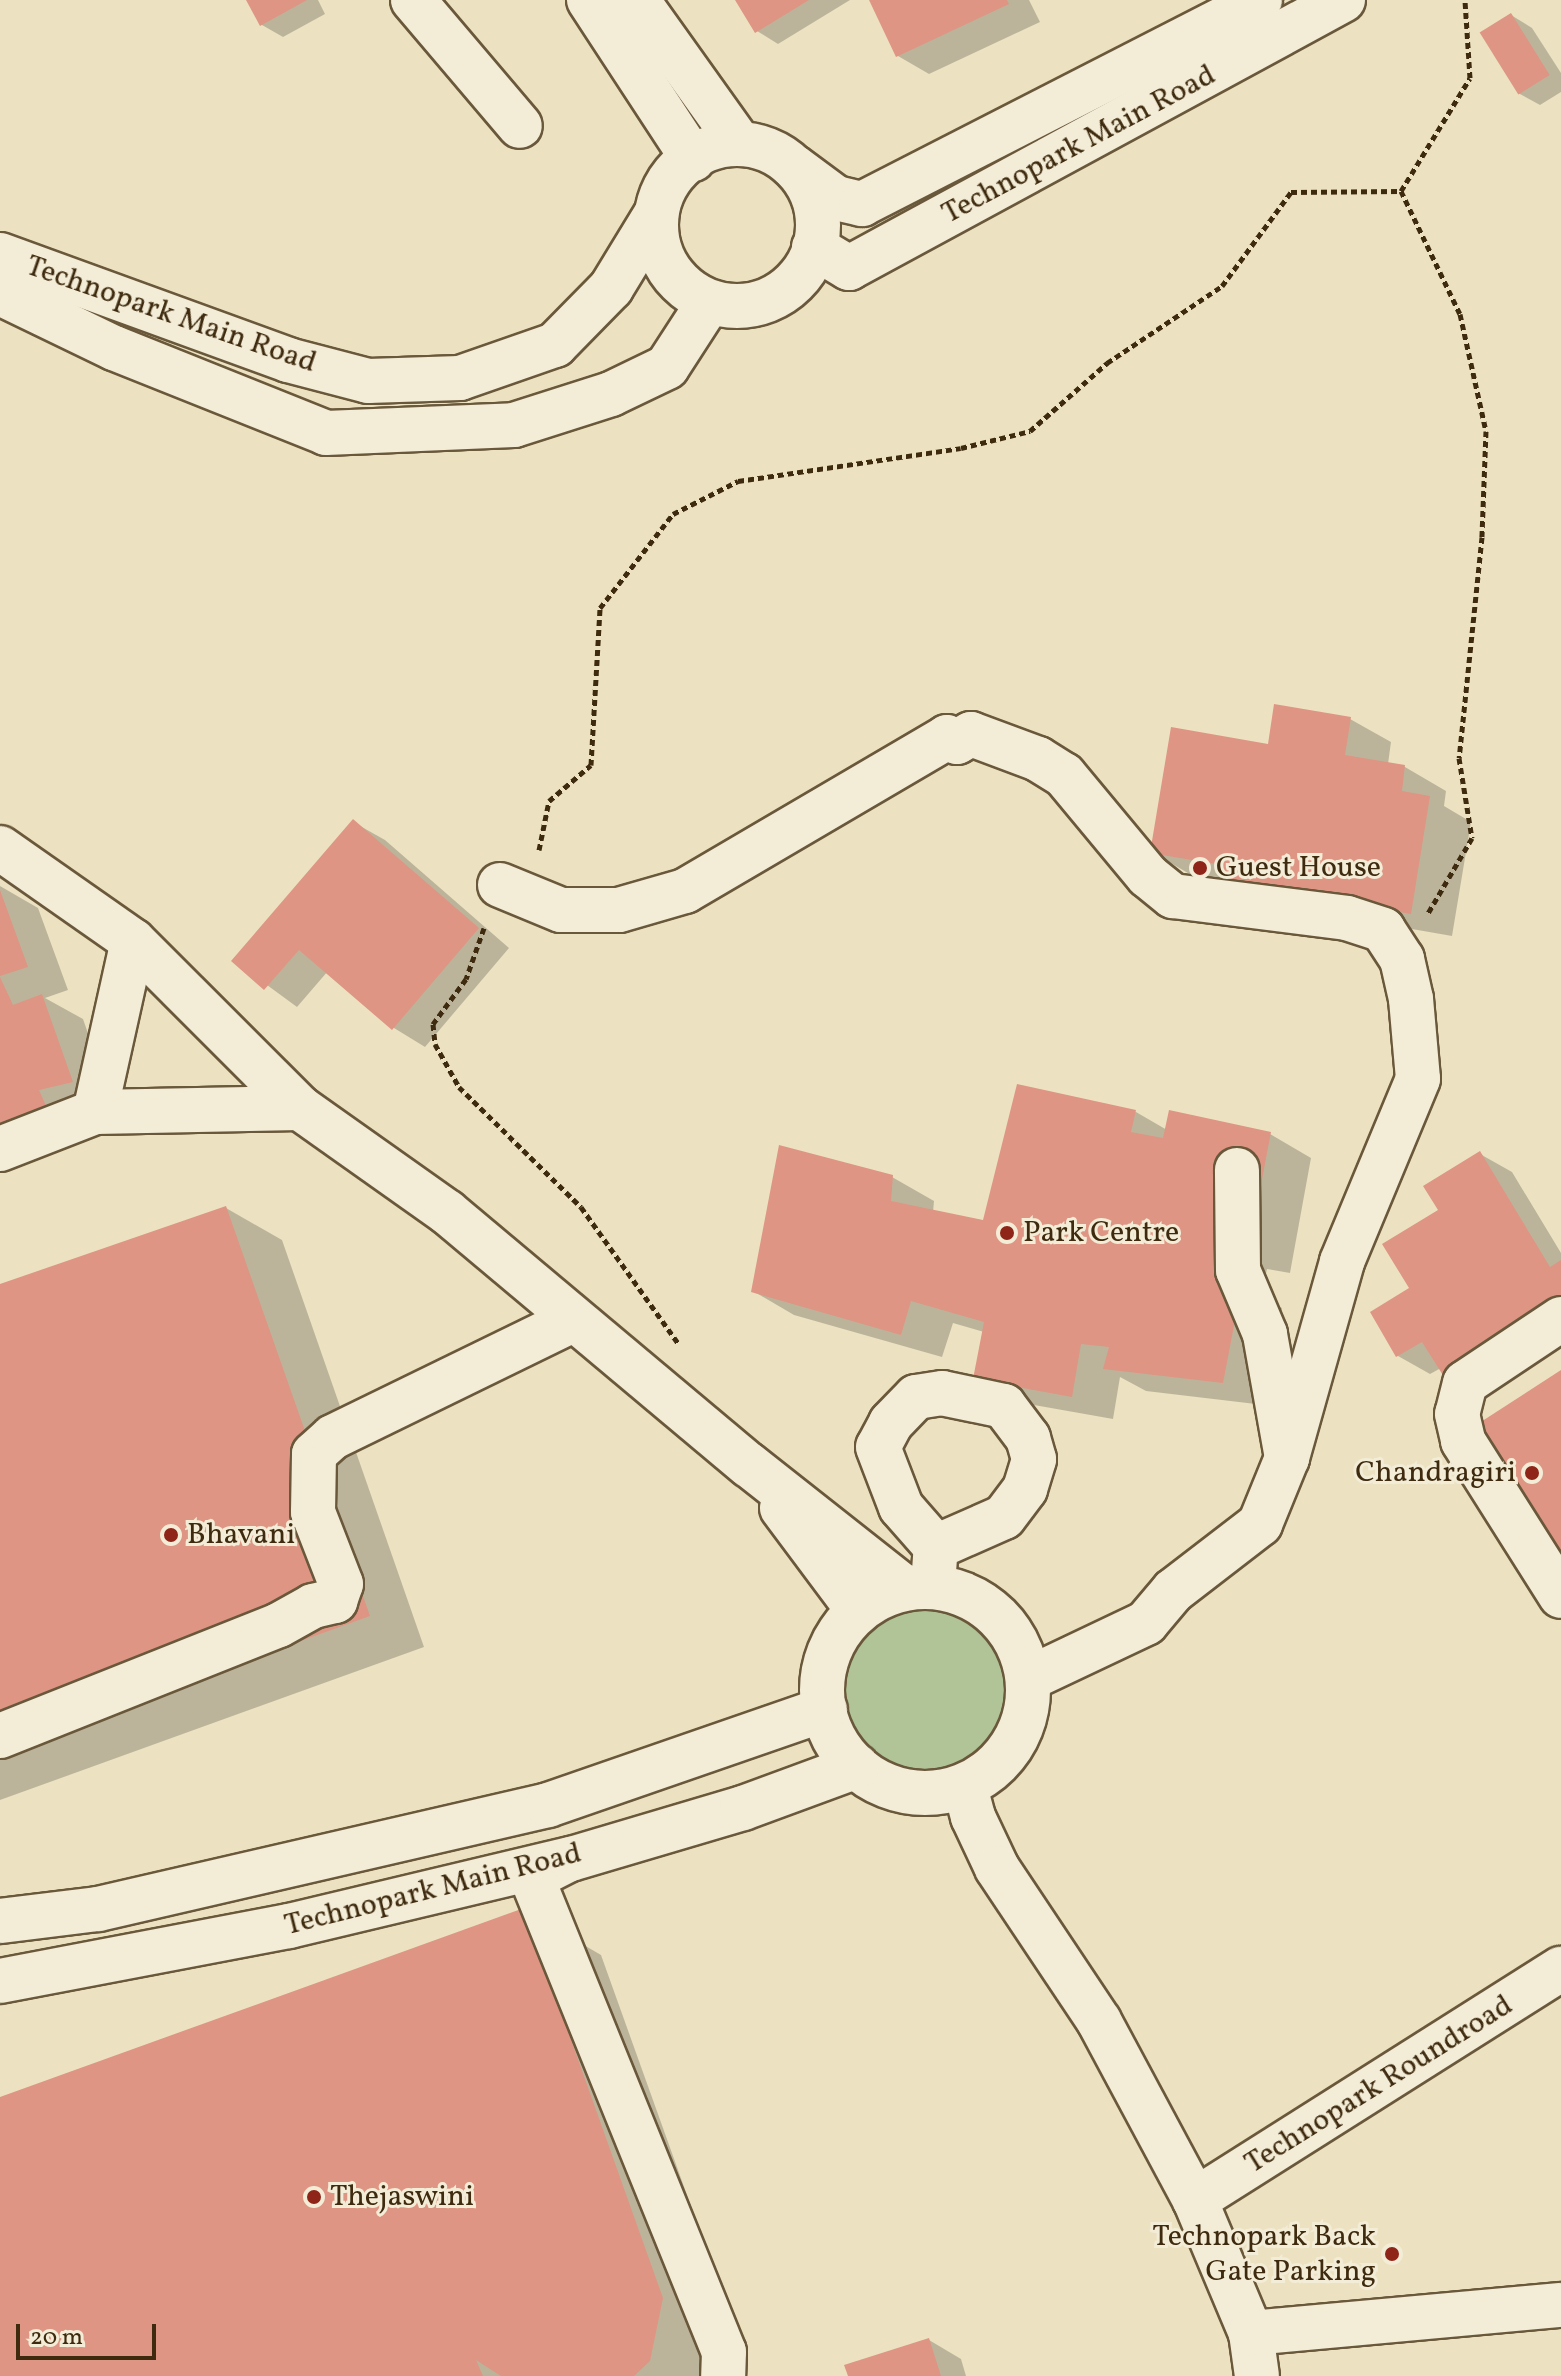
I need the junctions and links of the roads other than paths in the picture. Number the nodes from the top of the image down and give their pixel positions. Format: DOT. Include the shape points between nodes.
graph roads {
  1 [pos="413,0"];
  2 [pos="589,0"];
  3 [pos="637,0"];
  4 [pos="1260,0"];
  5 [pos="1343,0"];
  6 [pos="520,126"];
  7 [pos="739,143"];
  8 [pos="693,159"];
  9 [pos="794,167"];
  10 [pos="655,216"];
  11 [pos="814,247"];
  12 [pos="0,255"];
  13 [pos="0,293"];
  14 [pos="709,302"];
  15 [pos="0,848"];
  16 [pos="500,885"];
  17 [pos="133,941"];
  18 [pos="300,1108"];
  19 [pos="95,1112"];
  20 [pos="0,1149"];
  21 [pos="1237,1170"];
  22 [pos="1561,1319"];
  23 [pos="573,1320"];
  24 [pos="1287,1458"];
  25 [pos="749,1465"];
  26 [pos="924,1573"];
  27 [pos="1561,1596"];
  28 [pos="858,1610"];
  29 [pos="1028,1679"];
  30 [pos="825,1709"];
  31 [pos="0,1736"];
  32 [pos="857,1766"];
  33 [pos="965,1787"];
  34 [pos="571,1859"];
  35 [pos="0,1921"];
  36 [pos="1561,1969"];
  37 [pos="0,1981"];
  38 [pos="1195,2200"];
  39 [pos="1561,2305"];
  40 [pos="1251,2333"];
  41 [pos="723,2376"];
  42 [pos="1257,2376"];
  1 -- 6 [label="street"];
  2 -- 8 [label="street"];
  3 -- 7 [label="street"];
  4 -- 9 [label="street" via="862,204 836,198"];
  5 -- 11 [label="street, Technopark Main Road" via="849,268"];
  7 -- 8 [label="street" via="701,151"];
  7 -- 9 [label="street" via="775,152"];
  8 -- 10 [label="street" via="660,197"];
  9 -- 11 [label="street" via="815,205"];
  10 -- 12 [label="street, Technopark Main Road" via="611,288 555,345 460,378 368,381 227,342"];
  10 -- 14 [label="street" via="656,238 674,277"];
  11 -- 14 [label="street" via="803,272 786,290 736,307"];
  13 -- 14 [label="street, Technopark Main Road" via="114,348 326,433 514,425 611,394 667,367"];
  15 -- 17 [label="street"];
  16 -- 24 [label="street" via="561,910 619,910 685,891 947,737 957,742 971,734 1038,759 1064,775 1148,876 1173,896 1347,918 1383,930 1402,959 1418,1079 1342,1262"];
  17 -- 18 [label="street"];
  17 -- 19 [label="street"];
  18 -- 19 [label="street"];
  18 -- 23 [label="street" via="447,1212"];
  19 -- 20 [label="street"];
  21 -- 24 [label="street" via="1238,1270 1265,1334"];
  22 -- 27 [label="street" via="1465,1383 1457,1414 1463,1441"];
  23 -- 25 [label="street"];
  23 -- 31 [label="street" via="333,1437 314,1454 313,1512 341,1584 335,1601"];
  24 -- 29 [label="street" via="1260,1524 1173,1591 1146,1623"];
  25 -- 26 [label="street"];
  25 -- 28 [label="street"];
  26 -- 28 [label="street"];
  26 -- 29 [label="street" via="998,1616 1019,1645"];
  28 -- 30 [label="street" via="828,1655"];
  29 -- 33 [label="street" via="1020,1731 1006,1755"];
  30 -- 32 [label="street" via="842,1751"];
  30 -- 35 [label="street, Technopark Main Road" via="548,1805 98,1909"];
  32 -- 33 [label="street" via="914,1793"];
  32 -- 34 [label="street, Technopark Main Road" via="743,1808"];
  33 -- 38 [label="street" via="997,1868 1099,2021"];
  34 -- 37 [label="street, Technopark Main Road" via="289,1926"];
  34 -- 41 [label="street" via="532,1878 724,2352"];
  36 -- 38 [label="street, Technopark Roundroad"];
  38 -- 40 [label="street"];
  39 -- 40 [label="street"];
  40 -- 42 [label="street"];
}
